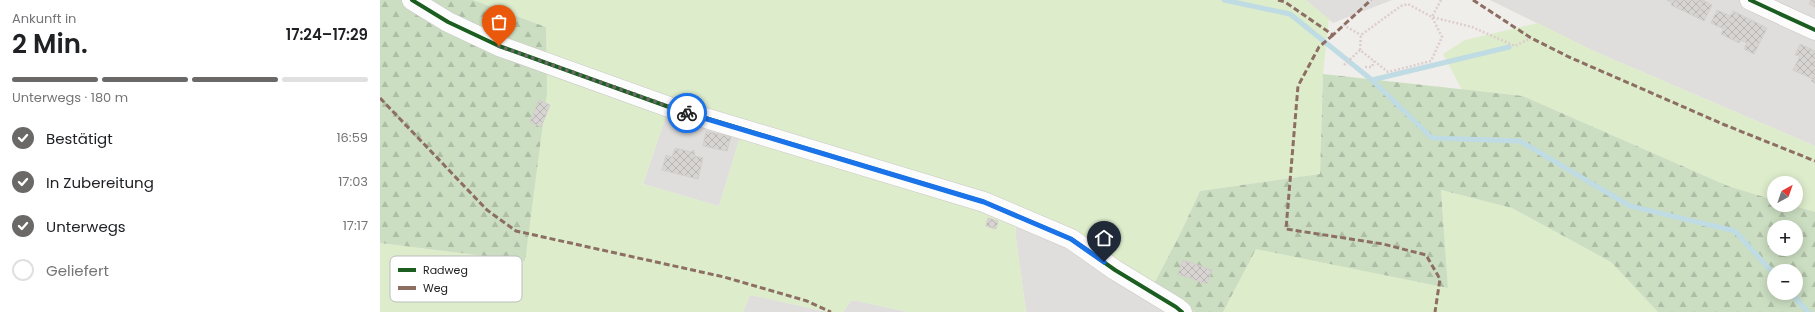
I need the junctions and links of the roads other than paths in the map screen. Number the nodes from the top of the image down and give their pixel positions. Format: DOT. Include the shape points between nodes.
graph roads {
  1 [pos="412,0"];
  2 [pos="1750,0"];
  3 [pos="1815,30"];
  4 [pos="1182,312"];
  1 -- 4 [label="street" via="448,22 499,46 670,107 984,202 1071,239"];
  2 -- 3 [label="street"];
}
